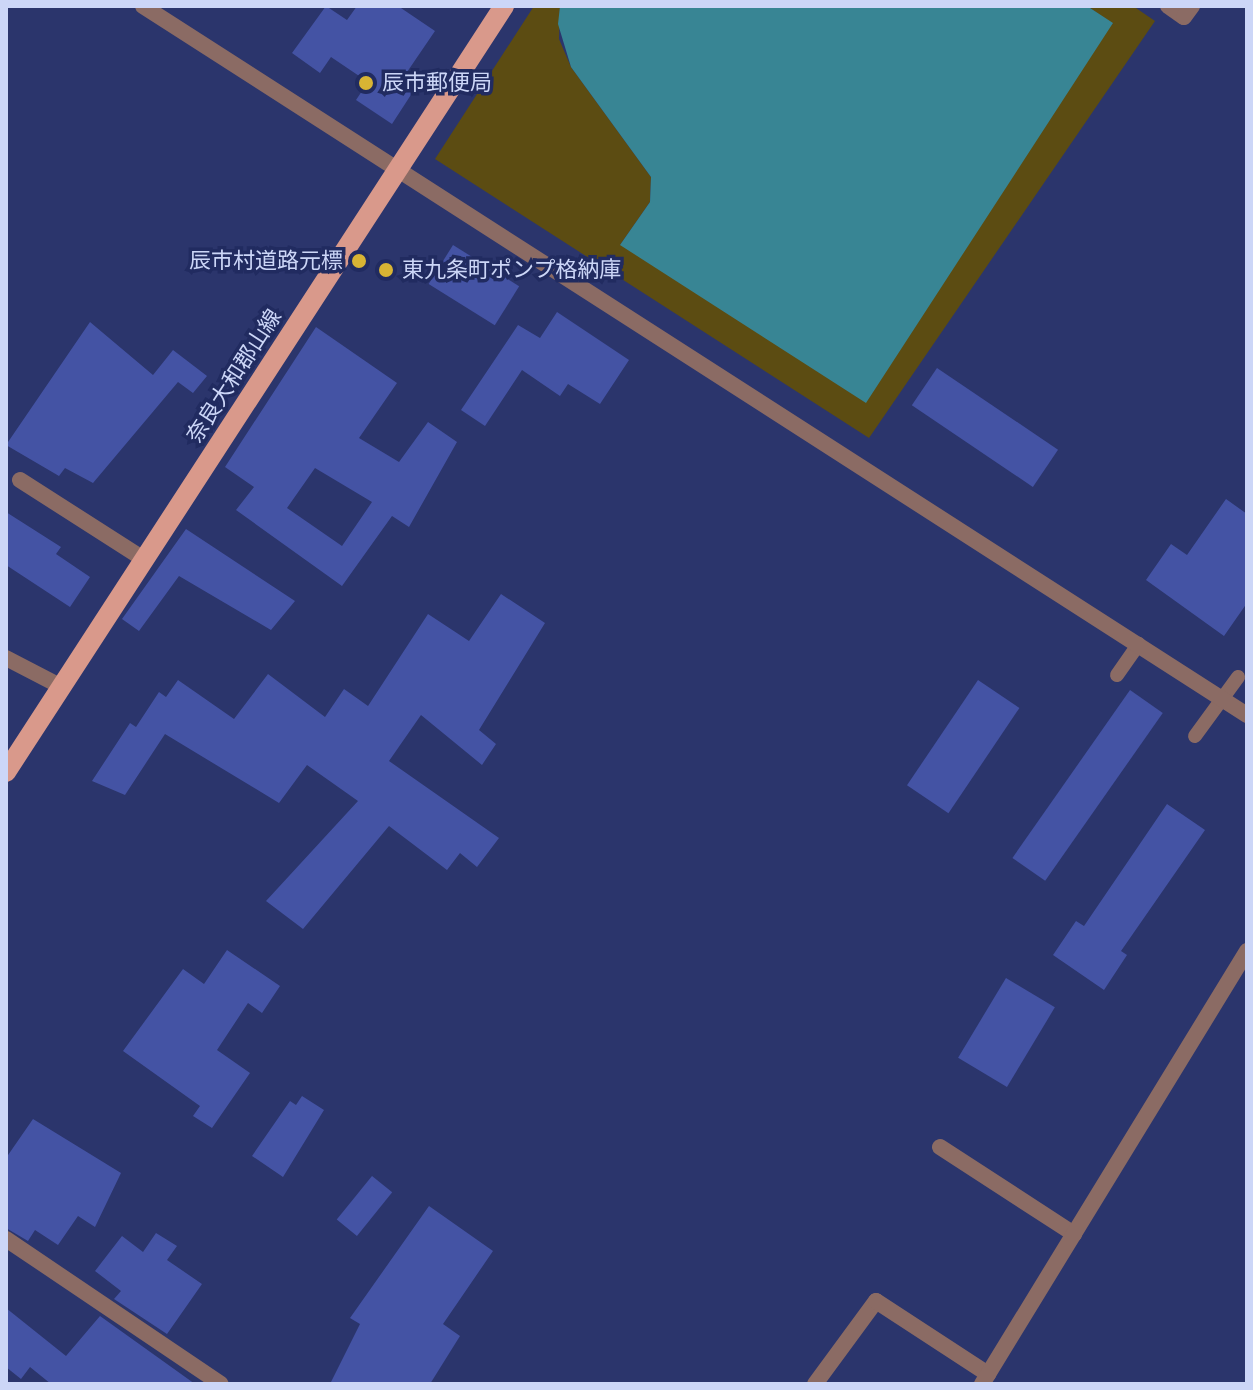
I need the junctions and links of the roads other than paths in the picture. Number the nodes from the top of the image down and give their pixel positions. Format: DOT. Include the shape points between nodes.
graph roads {
  1 [pos="143,6"];
  2 [pos="504,6"];
  3 [pos="1168,6"];
  4 [pos="1192,6"];
  5 [pos="395,169"];
  6 [pos="20,480"];
  7 [pos="145,560"];
  8 [pos="1139,644"];
  9 [pos="6,658"];
  10 [pos="1117,675"];
  11 [pos="1238,677"];
  12 [pos="62,687"];
  13 [pos="1222,699"];
  14 [pos="1247,715"];
  15 [pos="1195,736"];
  16 [pos="6,772"];
  17 [pos="1247,951"];
  18 [pos="940,1147"];
  19 [pos="1074,1234"];
  20 [pos="6,1239"];
  21 [pos="985,1379"];
  22 [pos="221,1384"];
  23 [pos="815,1384"];
  1 -- 5 [label="street"];
  2 -- 5 [label="main road, 奈良大和郡山線"];
  3 -- 4 [label="street" via="1184,17"];
  5 -- 7 [label="main road, 奈良大和郡山線"];
  5 -- 8 [label="street"];
  6 -- 7 [label="street"];
  7 -- 12 [label="main road, 奈良大和郡山線"];
  8 -- 10 [label="lane"];
  8 -- 13 [label="street"];
  9 -- 12 [label="street"];
  11 -- 13 [label="lane"];
  12 -- 16 [label="main road, 奈良大和郡山線"];
  13 -- 14 [label="street"];
  13 -- 15 [label="lane"];
  17 -- 19 [label="street"];
  18 -- 19 [label="street"];
  19 -- 21 [label="street"];
  20 -- 22 [label="street"];
  21 -- 23 [label="street" via="876,1301"];
}
